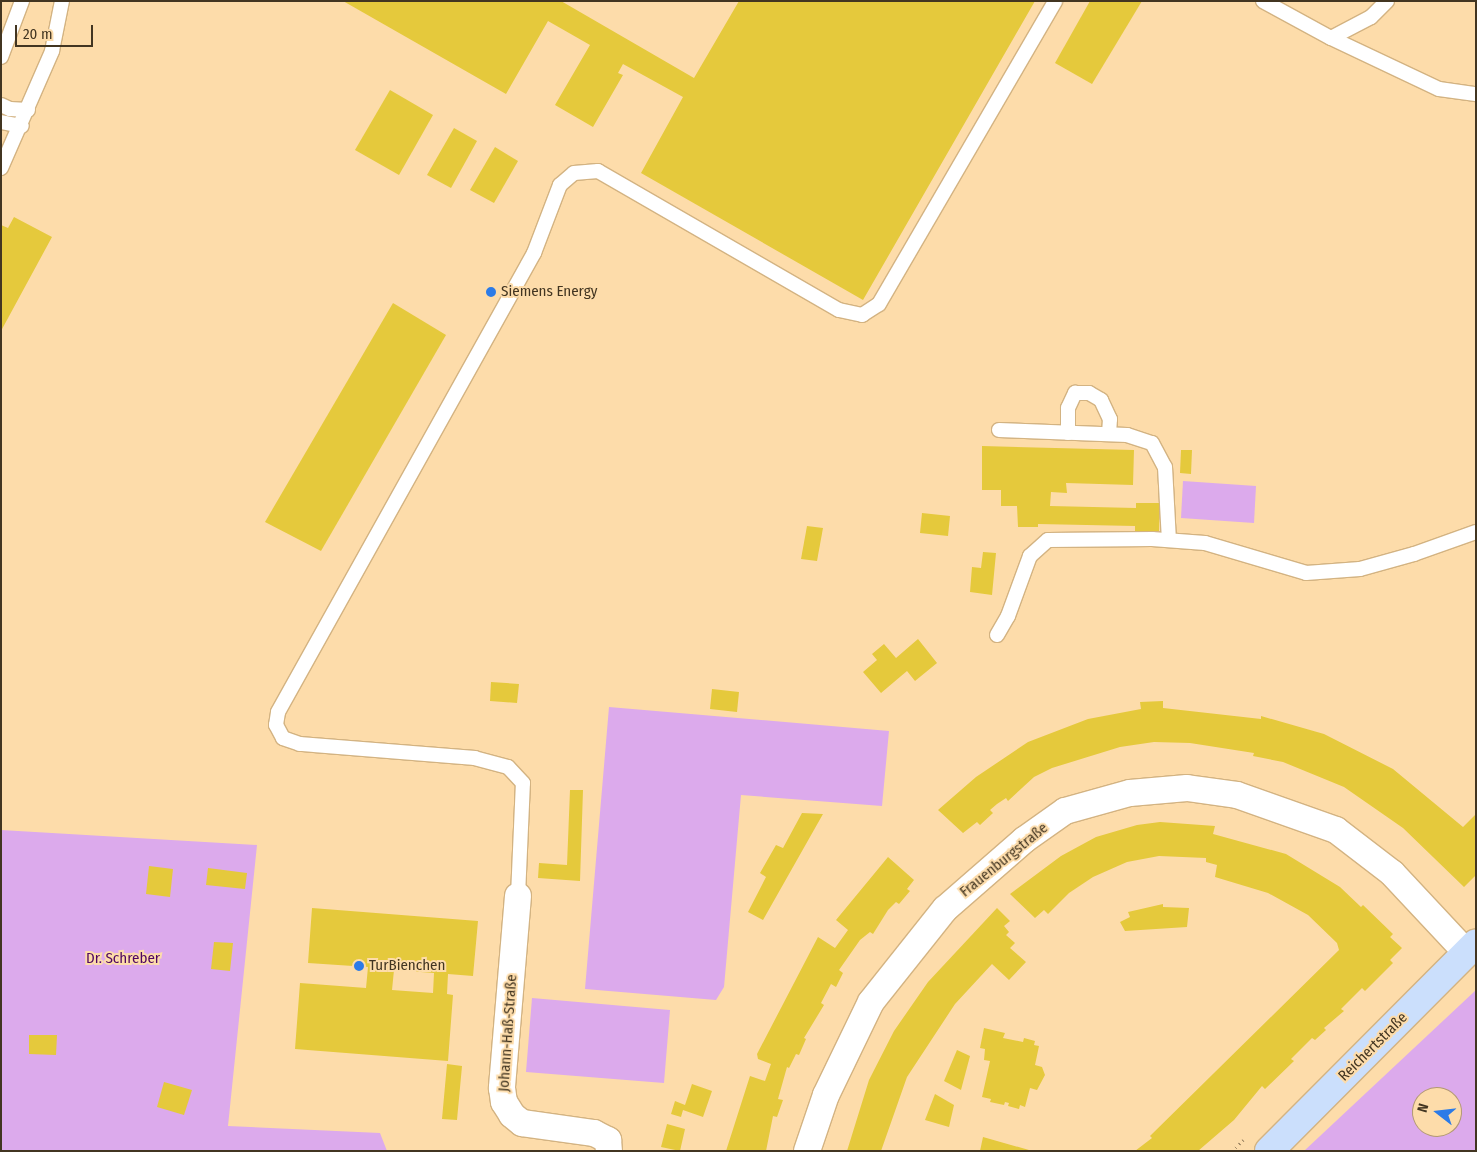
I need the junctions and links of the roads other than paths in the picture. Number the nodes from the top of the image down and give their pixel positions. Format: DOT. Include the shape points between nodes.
graph roads {
  1 [pos="22,1"];
  2 [pos="62,1"];
  3 [pos="1055,1"];
  4 [pos="1263,1"];
  5 [pos="1387,1"];
  6 [pos="1331,38"];
  7 [pos="1,57"];
  8 [pos="1476,94"];
  9 [pos="1,105"];
  10 [pos="28,110"];
  11 [pos="1,122"];
  12 [pos="22,126"];
  13 [pos="1,168"];
  14 [pos="999,430"];
  15 [pos="1068,433"];
  16 [pos="1109,434"];
  17 [pos="1476,532"];
  18 [pos="1169,540"];
  19 [pos="997,634"];
  20 [pos="518,896"];
  21 [pos="1471,948"];
  22 [pos="610,1151"];
  23 [pos="807,1151"];
  24 [pos="1270,1151"];
  1 -- 7 [label="lane"];
  2 -- 10 [label="lane" via="52,51"];
  3 -- 20 [label="lane" via="879,304 862,315 839,310 598,171 574,173 560,185 534,253 278,712 276,725 283,738 300,744 475,758 508,768 523,783"];
  4 -- 6 [label="lane"];
  5 -- 6 [label="lane" via="1371,17"];
  6 -- 8 [label="lane" via="1439,89"];
  9 -- 10 [label="lane" via="10,110"];
  10 -- 12 [label="lane"];
  11 -- 12 [label="lane"];
  12 -- 13 [label="lane"];
  14 -- 15 [label="lane"];
  15 -- 16 [label="lane"];
  15 -- 16 [label="lane" via="1068,408 1076,393 1089,393 1100,400 1110,419"];
  16 -- 18 [label="lane" via="1127,435 1152,443 1165,467"];
  17 -- 18 [label="lane" via="1360,569 1306,573 1205,543"];
  18 -- 19 [label="lane" via="1048,540 1030,556 1008,616"];
  20 -- 22 [label="street, Johann-Haß-Straße" via="502,1088 504,1102 522,1123 594,1133 608,1140"];
  21 -- 23 [label="street, Frauenburgstraße" via="1392,873 1336,830 1237,795 1187,788 1130,793 1065,812 1024,840 945,909 871,1002 826,1095"];
  21 -- 24 [label="main road, Reichertstraße"];
}
